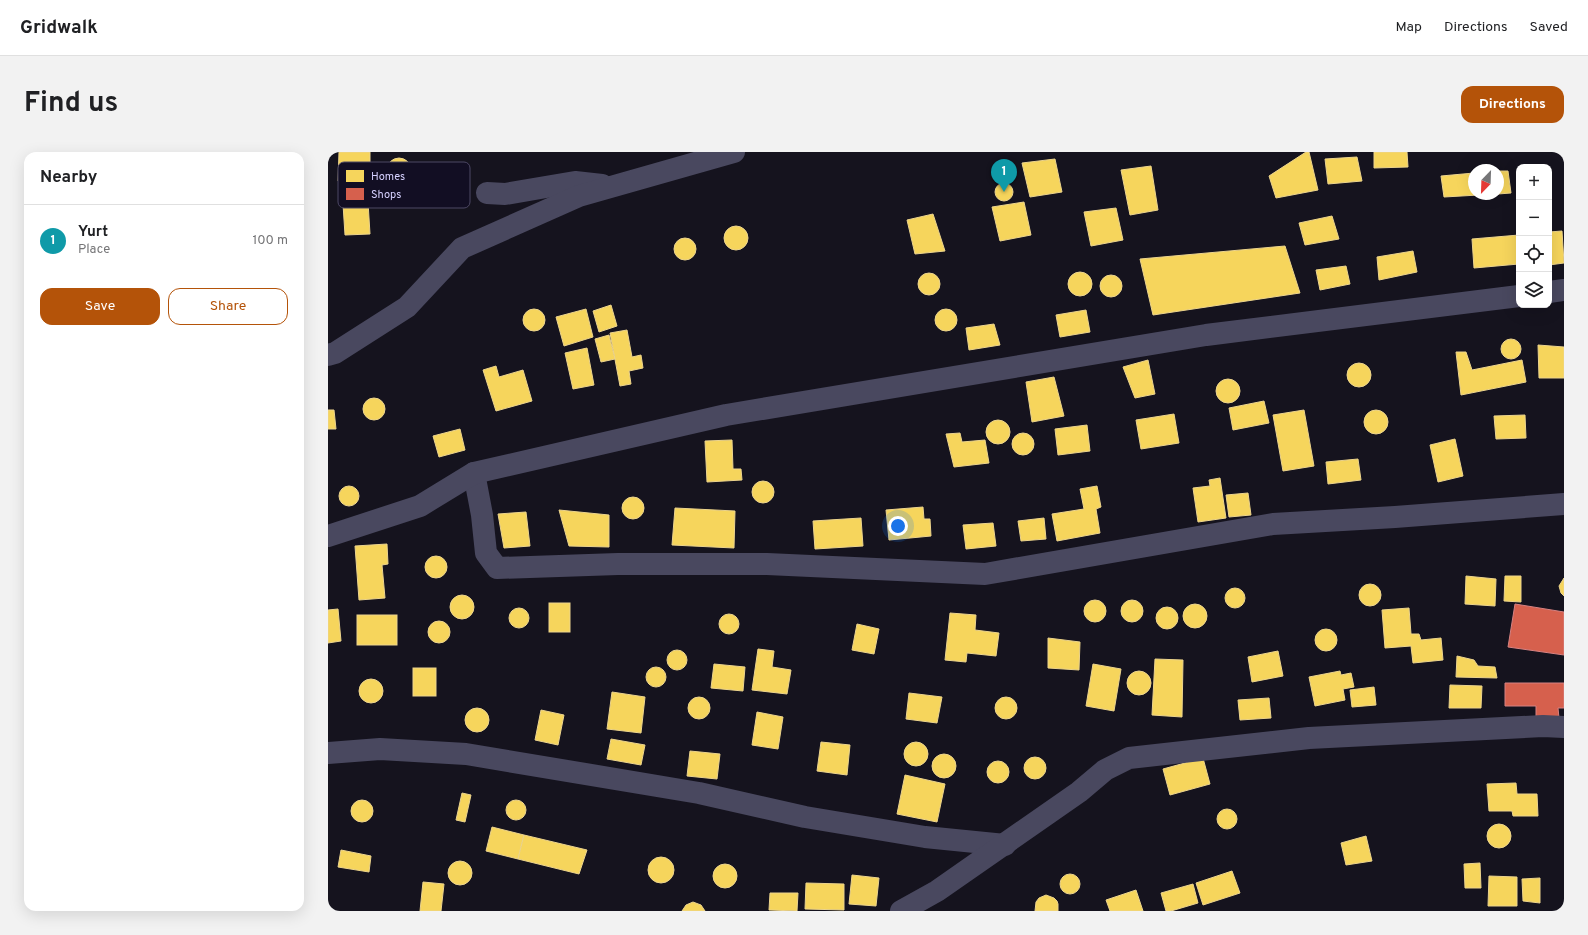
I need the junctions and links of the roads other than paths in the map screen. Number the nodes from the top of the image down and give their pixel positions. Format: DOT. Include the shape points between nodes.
graph roads {
  1 [pos="734,152"];
  2 [pos="613,187"];
  3 [pos="486,193"];
  4 [pos="1564,290"];
  5 [pos="1552,292"];
  6 [pos="1516,296"];
  7 [pos="328,355"];
  8 [pos="474,473"];
  9 [pos="1564,504"];
  10 [pos="328,536"];
  11 [pos="1564,727"];
  12 [pos="328,753"];
  13 [pos="1005,845"];
  14 [pos="901,911"];
  1 -- 2 [label="street"];
  2 -- 3 [label="street" via="575,182 505,194"];
  2 -- 7 [label="street" via="579,196 462,248 407,307"];
  4 -- 5 [label="street"];
  6 -- 8 [label="street" via="1206,335 726,415"];
  8 -- 9 [label="street" via="486,553 498,568 618,564 767,564 985,574 1273,524"];
  8 -- 10 [label="street" via="420,506"];
  11 -- 13 [label="street" via="1308,738 1129,758 1105,770"];
  12 -- 13 [label="street" via="380,748 466,754 699,793 805,817 925,837"];
  13 -- 14 [label="street" via="937,891"];
}
